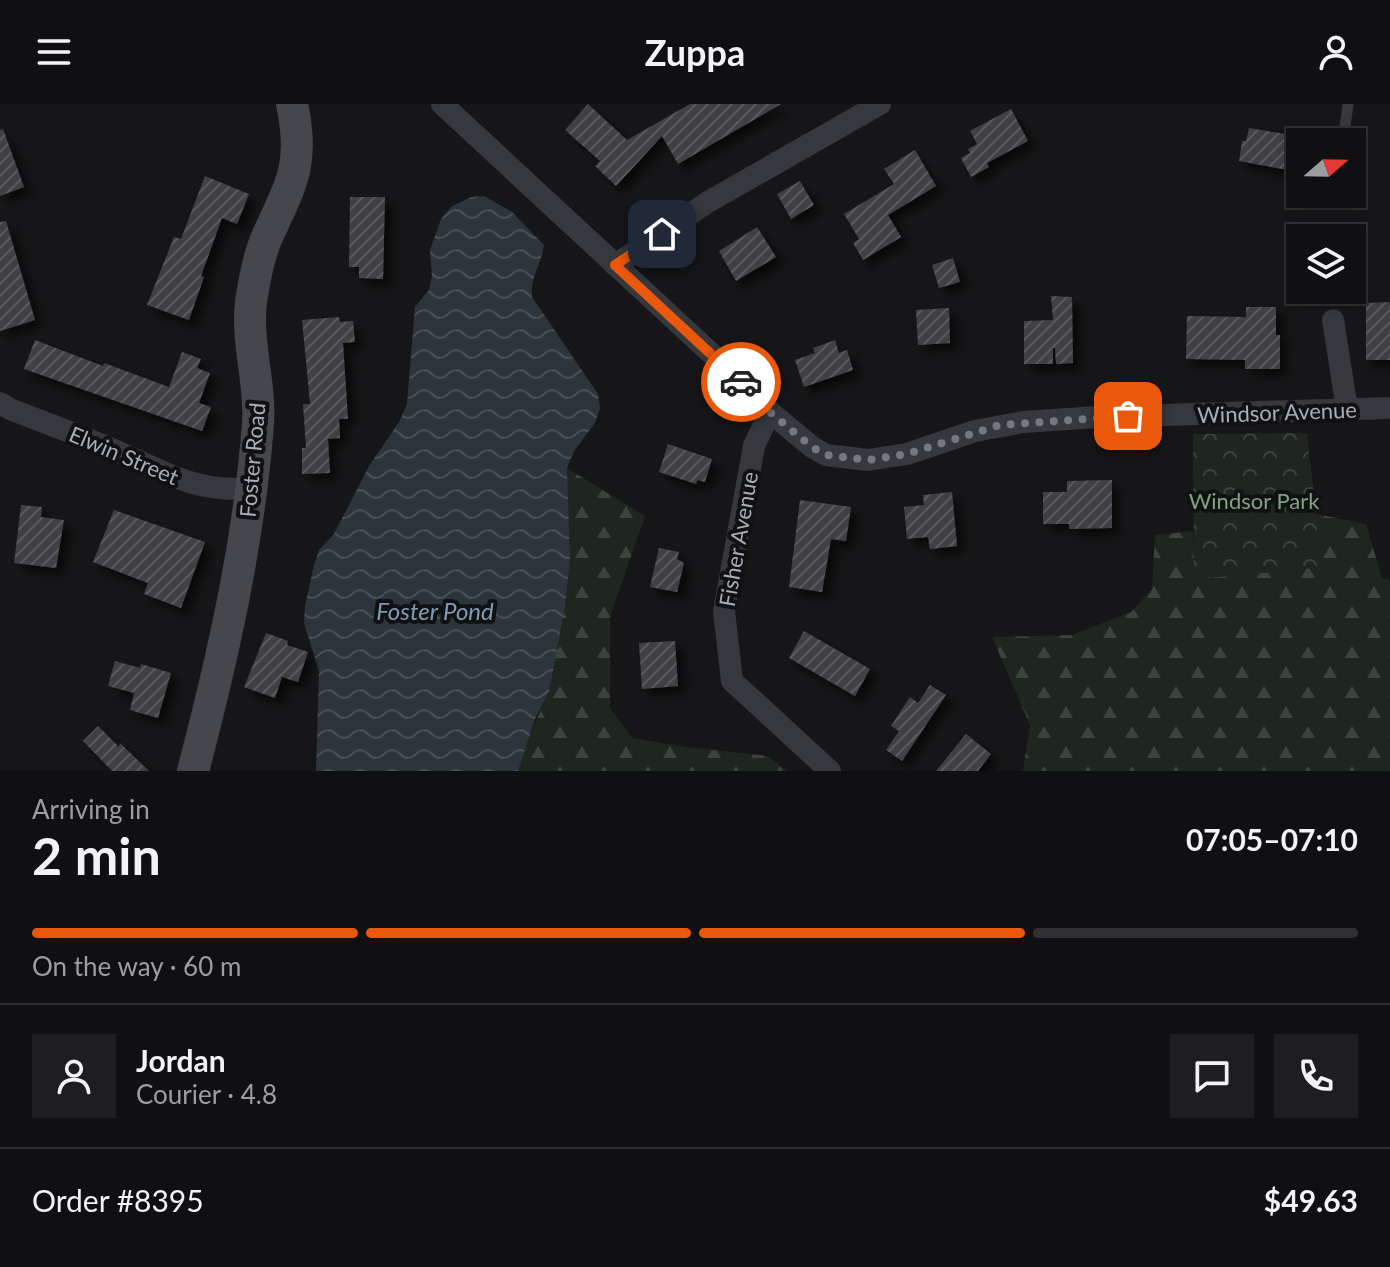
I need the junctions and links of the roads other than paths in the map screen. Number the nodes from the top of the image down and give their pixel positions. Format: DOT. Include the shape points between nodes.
graph roads {
  1 [pos="292,104"];
  2 [pos="442,104"];
  3 [pos="880,104"];
  4 [pos="1348,104"];
  5 [pos="1345,128"];
  6 [pos="615,265"];
  7 [pos="1333,320"];
  8 [pos="0,403"];
  9 [pos="1390,408"];
  10 [pos="1347,409"];
  11 [pos="770,412"];
  12 [pos="252,488"];
  13 [pos="193,771"];
  14 [pos="830,771"];
  1 -- 12 [label="street, Foster Road" via="298,131 295,169 265,240 250,307 259,403"];
  2 -- 6 [label="street, Windsor Avenue"];
  3 -- 6 [label="street" via="708,202"];
  4 -- 5 [label="lane"];
  6 -- 11 [label="street, Windsor Avenue"];
  7 -- 10 [label="street"];
  8 -- 12 [label="street, Elwin Street" via="191,484 227,491"];
  9 -- 10 [label="street, Windsor Avenue"];
  10 -- 11 [label="street, Windsor Avenue" via="1023,422 868,460 826,455"];
  11 -- 14 [label="street, Fisher Avenue" via="754,446 724,611 732,681"];
  12 -- 13 [label="street, Foster Road"];
}
